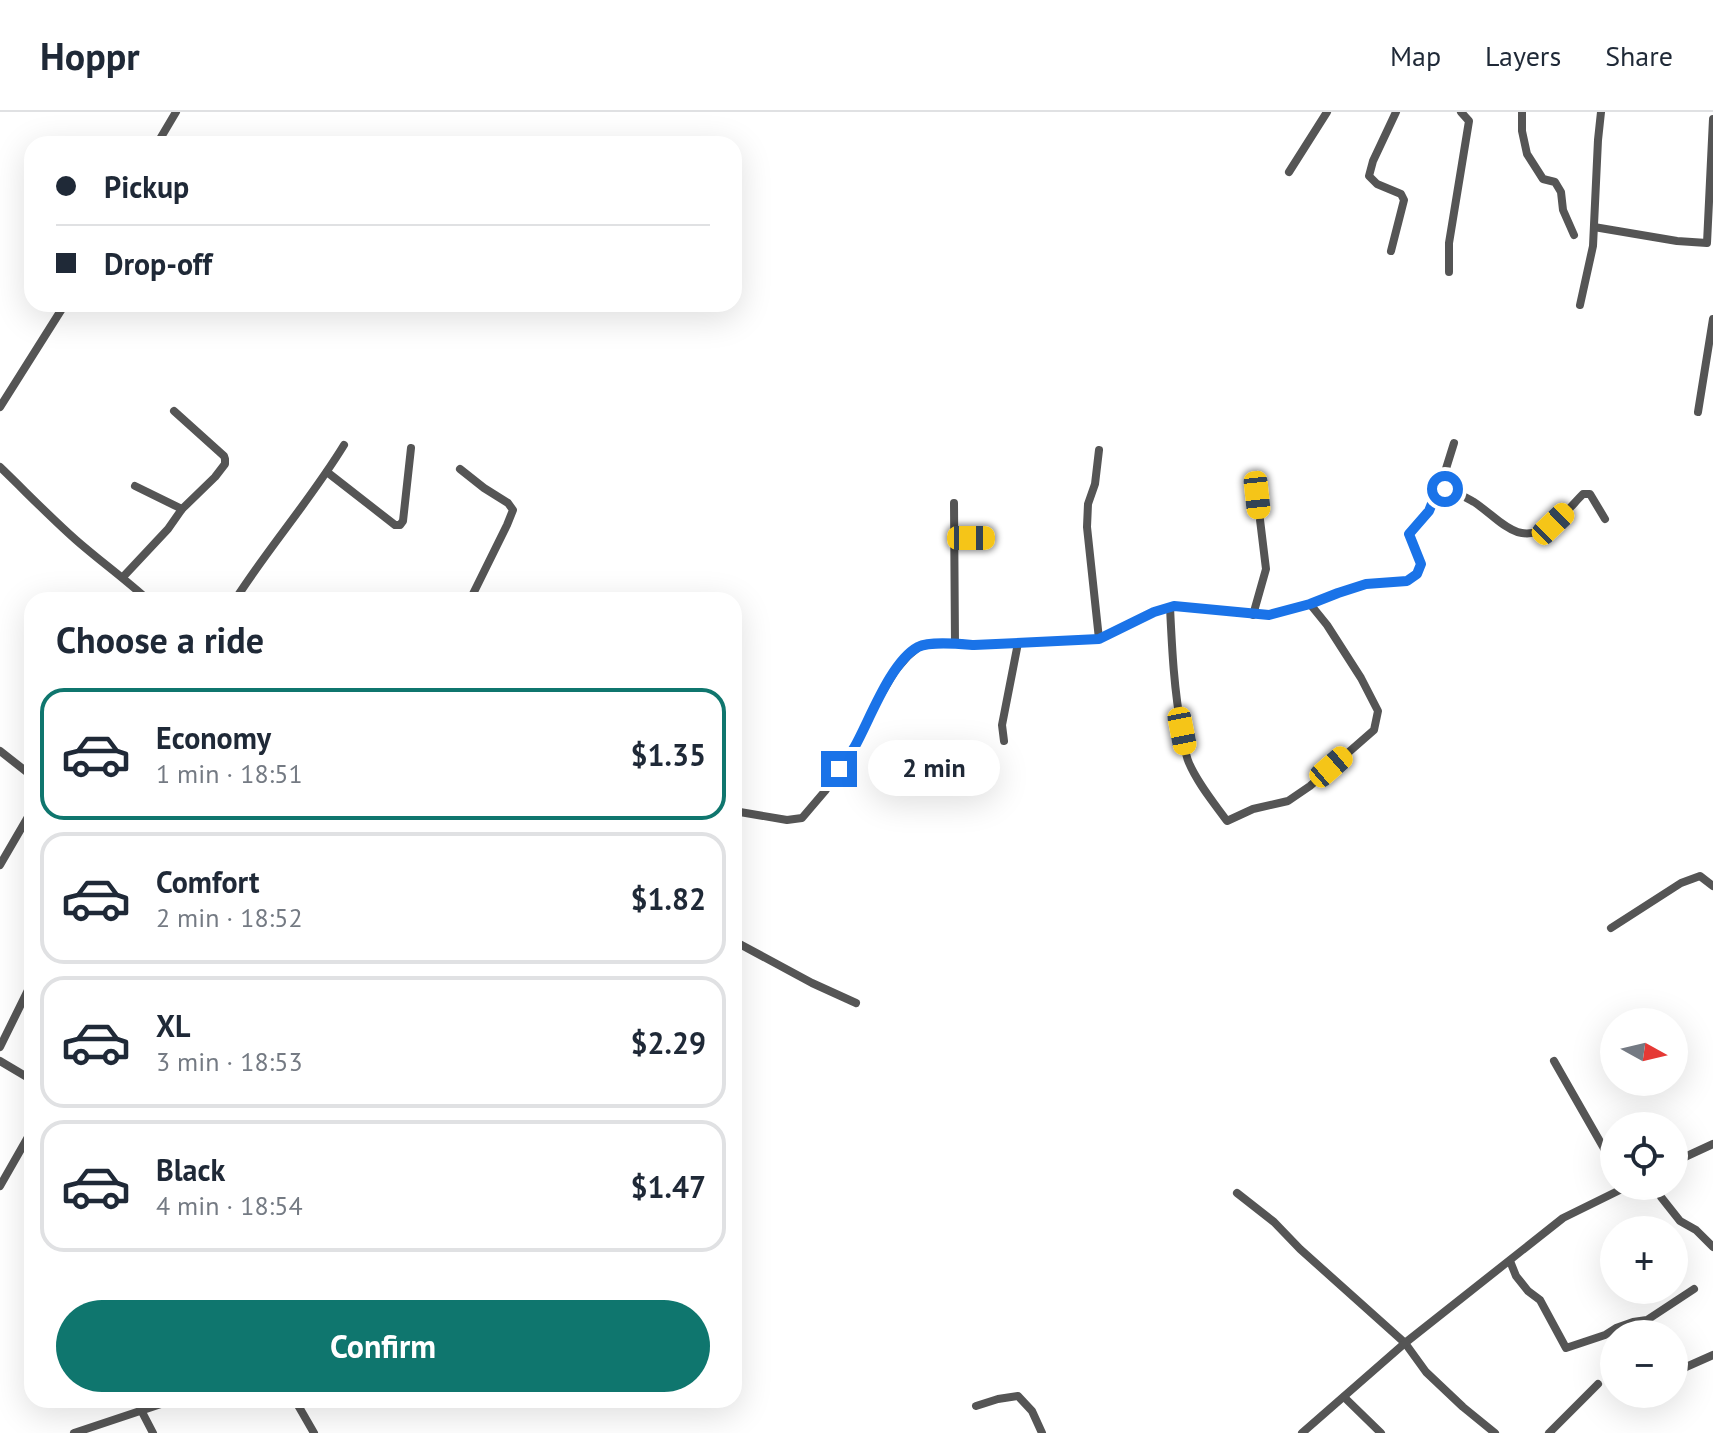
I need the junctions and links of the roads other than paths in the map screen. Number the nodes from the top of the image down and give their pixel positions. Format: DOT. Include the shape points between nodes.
graph roads {
  1 [pos="176,112"];
  2 [pos="1327,112"];
  3 [pos="1396,112"];
  4 [pos="1461,112"];
  5 [pos="1522,112"];
  6 [pos="1601,112"];
  7 [pos="1713,119"];
  8 [pos="162,136"];
  9 [pos="1289,172"];
  10 [pos="1594,227"];
  11 [pos="1574,235"];
  12 [pos="1391,251"];
  13 [pos="1449,272"];
  14 [pos="1580,305"];
  15 [pos="60,312"];
  16 [pos="1713,319"];
  17 [pos="0,407"];
  18 [pos="174,411"];
  19 [pos="1698,412"];
  20 [pos="1454,443"];
  21 [pos="344,445"];
  22 [pos="411,448"];
  23 [pos="1099,450"];
  24 [pos="0,467"];
  25 [pos="460,469"];
  26 [pos="327,472"];
  27 [pos="135,486"];
  28 [pos="1439,492"];
  29 [pos="1257,495"];
  30 [pos="954,503"];
  31 [pos="182,509"];
  32 [pos="1605,519"];
  33 [pos="954,538"];
  34 [pos="988,538"];
  35 [pos="123,577"];
  36 [pos="139,592"];
  37 [pos="240,592"];
  38 [pos="474,592"];
  39 [pos="1310,604"];
  40 [pos="1170,607"];
  41 [pos="1253,615"];
  42 [pos="1099,639"];
  43 [pos="955,643"];
  44 [pos="1018,643"];
  45 [pos="1004,741"];
  46 [pos="0,751"];
  47 [pos="24,770"];
  48 [pos="742,812"];
  49 [pos="24,824"];
  50 [pos="0,865"];
  51 [pos="1713,886"];
  52 [pos="1611,928"];
  53 [pos="742,945"];
  54 [pos="24,998"];
  55 [pos="856,1003"];
  56 [pos="0,1047"];
  57 [pos="0,1061"];
  58 [pos="1554,1061"];
  59 [pos="24,1075"];
  60 [pos="1600,1142"];
  61 [pos="24,1144"];
  62 [pos="1713,1144"];
  63 [pos="1688,1156"];
  64 [pos="0,1186"];
  65 [pos="1237,1193"];
  66 [pos="1600,1200"];
  67 [pos="1663,1200"];
  68 [pos="1713,1247"];
  69 [pos="1510,1261"];
  70 [pos="1694,1289"];
  71 [pos="1405,1343"];
  72 [pos="1713,1355"];
  73 [pos="1688,1366"];
  74 [pos="1598,1384"];
  75 [pos="1344,1397"];
  76 [pos="976,1406"];
  77 [pos="147,1408"];
  78 [pos="300,1408"];
  79 [pos="141,1410"];
  80 [pos="74,1433"];
  81 [pos="153,1433"];
  82 [pos="314,1433"];
  83 [pos="1042,1433"];
  84 [pos="1302,1433"];
  85 [pos="1381,1433"];
  86 [pos="1495,1433"];
  87 [pos="1549,1433"];
  1 -- 8 [label="street"];
  2 -- 9 [label="street"];
  3 -- 12 [label="street" via="1369,176 1404,200"];
  4 -- 13 [label="street" via="1469,121"];
  5 -- 11 [label="street" via="1527,154 1543,179 1555,182 1561,192"];
  6 -- 10 [label="street"];
  7 -- 10 [label="street" via="1707,243"];
  10 -- 14 [label="street"];
  15 -- 17 [label="street"];
  16 -- 19 [label="street"];
  18 -- 31 [label="street" via="225,459 215,477"];
  20 -- 28 [label="street"];
  21 -- 26 [label="street"];
  22 -- 26 [label="street" via="400,525"];
  23 -- 42 [label="street" via="1087,527"];
  24 -- 35 [label="street"];
  25 -- 38 [label="street" via="513,510"];
  26 -- 37 [label="street"];
  27 -- 31 [label="street"];
  28 -- 32 [label="street" via="1450,490 1476,504 1513,532 1536,533 1553,524 1583,494 1590,494"];
  28 -- 39 [label="street" via="1409,534 1421,564 1414,577 1366,584"];
  29 -- 41 [label="street" via="1266,569"];
  30 -- 33 [label="street"];
  31 -- 35 [label="street"];
  33 -- 34 [label="street"];
  33 -- 43 [label="street"];
  35 -- 36 [label="street"];
  39 -- 40 [label="street" via="1378,711 1374,730 1288,801 1227,821 1186,755"];
  39 -- 41 [label="street"];
  40 -- 41 [label="street"];
  40 -- 42 [label="street"];
  42 -- 44 [label="street"];
  43 -- 44 [label="street"];
  43 -- 48 [label="street" via="921,645 908,656 854,748 802,818"];
  44 -- 45 [label="street" via="1002,725"];
  46 -- 47 [label="street"];
  49 -- 50 [label="street"];
  51 -- 52 [label="street" via="1700,876 1681,883"];
  53 -- 55 [label="street"];
  54 -- 56 [label="street"];
  57 -- 59 [label="street"];
  58 -- 60 [label="street"];
  61 -- 64 [label="street"];
  62 -- 63 [label="street"];
  65 -- 71 [label="street"];
  66 -- 69 [label="street" via="1563,1218"];
  67 -- 68 [label="street"];
  69 -- 70 [label="street" via="1516,1276 1540,1300 1566,1348 1647,1320"];
  69 -- 71 [label="street"];
  71 -- 75 [label="street"];
  71 -- 86 [label="street" via="1426,1372"];
  72 -- 73 [label="street"];
  74 -- 87 [label="street"];
  75 -- 84 [label="street"];
  75 -- 85 [label="street"];
  76 -- 83 [label="street" via="1018,1396"];
  77 -- 79 [label="street"];
  78 -- 82 [label="street"];
  79 -- 80 [label="street"];
  79 -- 81 [label="street"];
}
